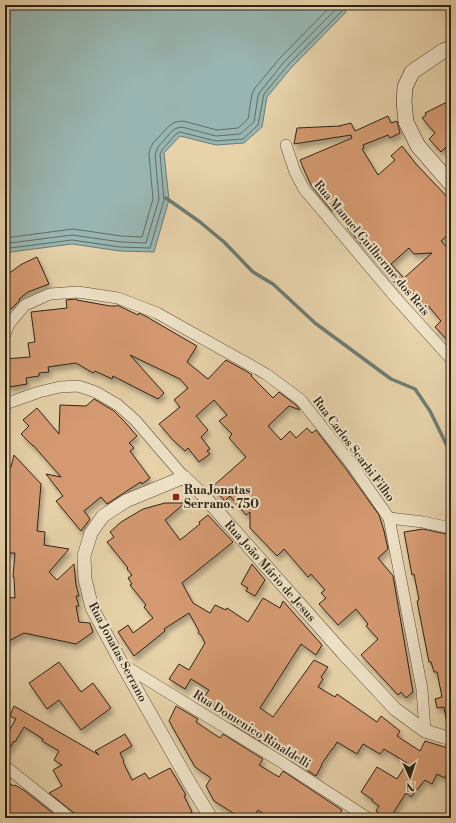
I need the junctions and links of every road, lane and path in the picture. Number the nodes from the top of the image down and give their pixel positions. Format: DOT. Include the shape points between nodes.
graph roads {
  1 [pos="451,48"];
  2 [pos="286,145"];
  3 [pos="451,184"];
  4 [pos="5,334"];
  5 [pos="451,359"];
  6 [pos="5,404"];
  7 [pos="184,477"];
  8 [pos="389,518"];
  9 [pos="451,528"];
  10 [pos="122,664"];
  11 [pos="425,731"];
  12 [pos="451,739"];
  13 [pos="5,766"];
  14 [pos="70,818"];
  15 [pos="211,818"];
  16 [pos="368,818"];
  1 -- 3 [label="main road" via="412,72 404,87 404,102 406,122 418,146"];
  2 -- 5 [label="street, Rua Manuel Guilherme dos Reis" via="304,189"];
  4 -- 8 [label="street, Rua Carlos Scarbi Filho" via="9,324 25,306 50,294 78,292 118,298 157,313 266,374 301,400 352,465"];
  6 -- 7 [label="street, Rua João Mário de Jesus" via="60,387 78,386 96,392 118,405 135,420"];
  7 -- 10 [label="street, Rua Jonatas Serrano" via="126,501 103,516 91,533 84,556 85,579 92,608"];
  7 -- 11 [label="street, Rua João Mário de Jesus" via="202,494 343,654 396,709"];
  8 -- 9 [label="street"];
  8 -- 11 [label="street, Rua Carlos Scarbi Filho" via="422,689"];
  10 -- 15 [label="street, Rua Jonatas Serrano"];
  10 -- 16 [label="street, Rua Domenico Rinaldelli"];
  11 -- 12 [label="street, Rua João Mário de Jesus"];
  13 -- 14 [label="street"];
}
